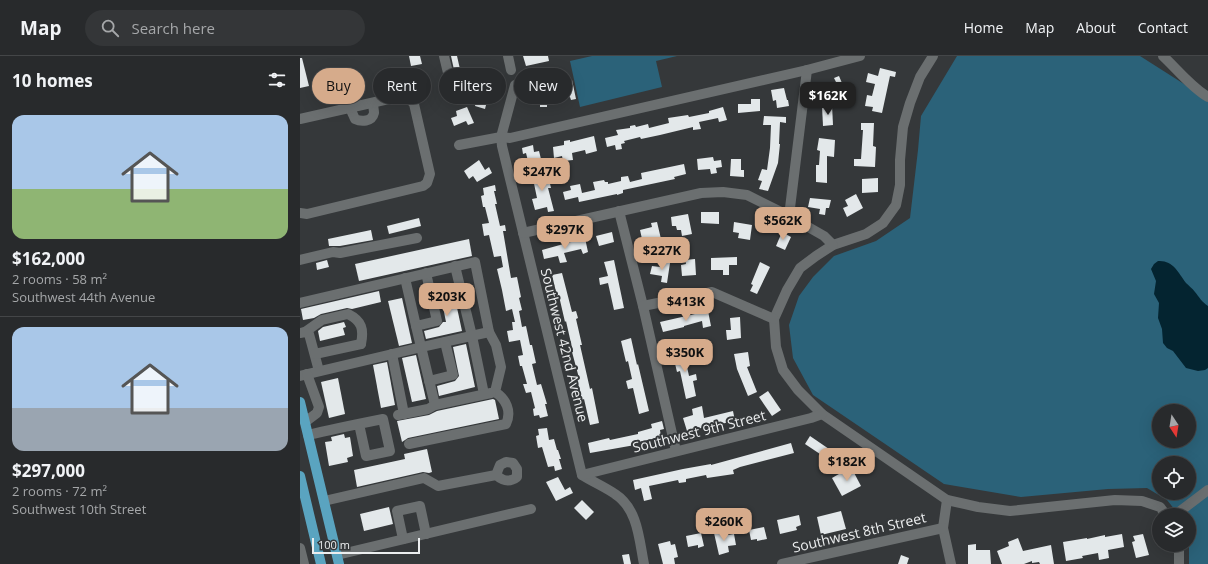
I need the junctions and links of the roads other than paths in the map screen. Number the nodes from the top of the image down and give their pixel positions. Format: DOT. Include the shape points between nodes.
graph roads {
  1 [pos="444,56"];
  2 [pos="508,56"];
  3 [pos="860,56"];
  4 [pos="933,56"];
  5 [pos="1162,56"];
  6 [pos="447,68"];
  7 [pos="511,70"];
  8 [pos="807,70"];
  9 [pos="514,89"];
  10 [pos="1208,97"];
  11 [pos="373,102"];
  12 [pos="373,104"];
  13 [pos="414,104"];
  14 [pos="350,108"];
  15 [pos="300,120"];
  16 [pos="501,137"];
  17 [pos="458,145"];
  18 [pos="618,210"];
  19 [pos="300,213"];
  20 [pos="789,216"];
  21 [pos="523,233"];
  22 [pos="417,238"];
  23 [pos="833,245"];
  24 [pos="300,260"];
  25 [pos="455,266"];
  26 [pos="426,273"];
  27 [pos="405,278"];
  28 [pos="300,303"];
  29 [pos="642,306"];
  30 [pos="774,319"];
  31 [pos="416,326"];
  32 [pos="302,332"];
  33 [pos="489,332"];
  34 [pos="472,336"];
  35 [pos="445,342"];
  36 [pos="422,347"];
  37 [pos="315,354"];
  38 [pos="392,354"];
  39 [pos="319,371"];
  40 [pos="304,375"];
  41 [pos="429,381"];
  42 [pos="495,392"];
  43 [pos="484,394"];
  44 [pos="300,402"];
  45 [pos="435,405"];
  46 [pos="822,414"];
  47 [pos="305,422"];
  48 [pos="359,424"];
  49 [pos="308,434"];
  50 [pos="409,444"];
  51 [pos="676,451"];
  52 [pos="496,475"];
  53 [pos="582,475"];
  54 [pos="300,476"];
  55 [pos="1208,490"];
  56 [pos="947,500"];
  57 [pos="324,501"];
  58 [pos="1161,508"];
  59 [pos="1184,508"];
  60 [pos="531,509"];
  61 [pos="943,528"];
  62 [pos="426,534"];
  63 [pos="403,539"];
  64 [pos="300,548"];
  65 [pos="1179,552"];
  66 [pos="338,560"];
  67 [pos="302,562"];
  68 [pos="321,564"];
  69 [pos="644,564"];
  70 [pos="782,564"];
  71 [pos="951,564"];
  72 [pos="1179,564"];
  1 -- 6 [label="street"];
  2 -- 7 [label="street"];
  3 -- 8 [label="street"];
  4 -- 23 [label="street" via="920,78 903,127 900,185 896,205 883,223 866,234"];
  5 -- 10 [label="street" via="1197,91"];
  8 -- 16 [label="street" via="510,138"];
  8 -- 20 [label="street"];
  9 -- 16 [label="street, Southwest 42nd Avenue"];
  11 -- 14 [label="street"];
  12 -- 14 [label="street" via="372,117 360,122 355,119"];
  13 -- 19 [label="street" via="430,174 427,183 307,214"];
  14 -- 15 [label="street"];
  16 -- 17 [label="street"];
  16 -- 21 [label="street, Southwest 42nd Avenue"];
  18 -- 20 [label="street" via="701,193 723,192 747,195"];
  18 -- 21 [label="street"];
  18 -- 29 [label="street"];
  20 -- 23 [label="street" via="824,236"];
  21 -- 53 [label="street, Southwest 42nd Avenue"];
  22 -- 24 [label="street"];
  23 -- 30 [label="street" via="800,268 786,290"];
  25 -- 26 [label="street"];
  25 -- 33 [label="street" via="475,262"];
  25 -- 34 [label="street"];
  26 -- 27 [label="street"];
  26 -- 31 [label="street" via="437,321"];
  27 -- 28 [label="street"];
  27 -- 31 [label="street"];
  29 -- 30 [label="street" via="712,292"];
  29 -- 51 [label="street"];
  30 -- 46 [label="street" via="776,347 783,370 798,390"];
  31 -- 36 [label="street"];
  32 -- 37 [label="street" via="309,334"];
  32 -- 37 [label="street" via="322,320 348,314 362,326 360,344"];
  33 -- 34 [label="street"];
  33 -- 42 [label="street" via="496,345 501,366"];
  34 -- 35 [label="street"];
  34 -- 43 [label="street"];
  35 -- 36 [label="street"];
  35 -- 41 [label="street" via="453,375"];
  36 -- 38 [label="street"];
  36 -- 41 [label="street"];
  37 -- 39 [label="street"];
  38 -- 39 [label="street"];
  38 -- 45 [label="street" via="401,415"];
  39 -- 40 [label="street"];
  40 -- 47 [label="street" via="318,407 317,413"];
  41 -- 45 [label="street"];
  42 -- 43 [label="street"];
  42 -- 50 [label="street" via="502,396 507,406 509,418 506,424"];
  43 -- 45 [label="street"];
  44 -- 47 [label="main road"];
  46 -- 51 [label="street, Southwest 9th Street"];
  46 -- 56 [label="street"];
  47 -- 49 [label="main road"];
  48 -- 49 [label="street"];
  49 -- 57 [label="main road"];
  51 -- 53 [label="street, Southwest 9th Street"];
  52 -- 57 [label="street" via="438,486 424,478"];
  53 -- 69 [label="street" via="616,494 626,503 634,517"];
  54 -- 68 [label="main road"];
  55 -- 59 [label="street"];
  56 -- 58 [label="street" via="1010,511 1115,500 1142,501"];
  56 -- 61 [label="street"];
  57 -- 66 [label="main road"];
  60 -- 62 [label="street"];
  61 -- 70 [label="street, Southwest 8th Street"];
  61 -- 71 [label="street"];
  62 -- 63 [label="street"];
  62 -- 63 [label="street" via="420,506 397,511"];
  63 -- 66 [label="street"];
  64 -- 67 [label="street"];
  65 -- 72 [label="street"];
}
